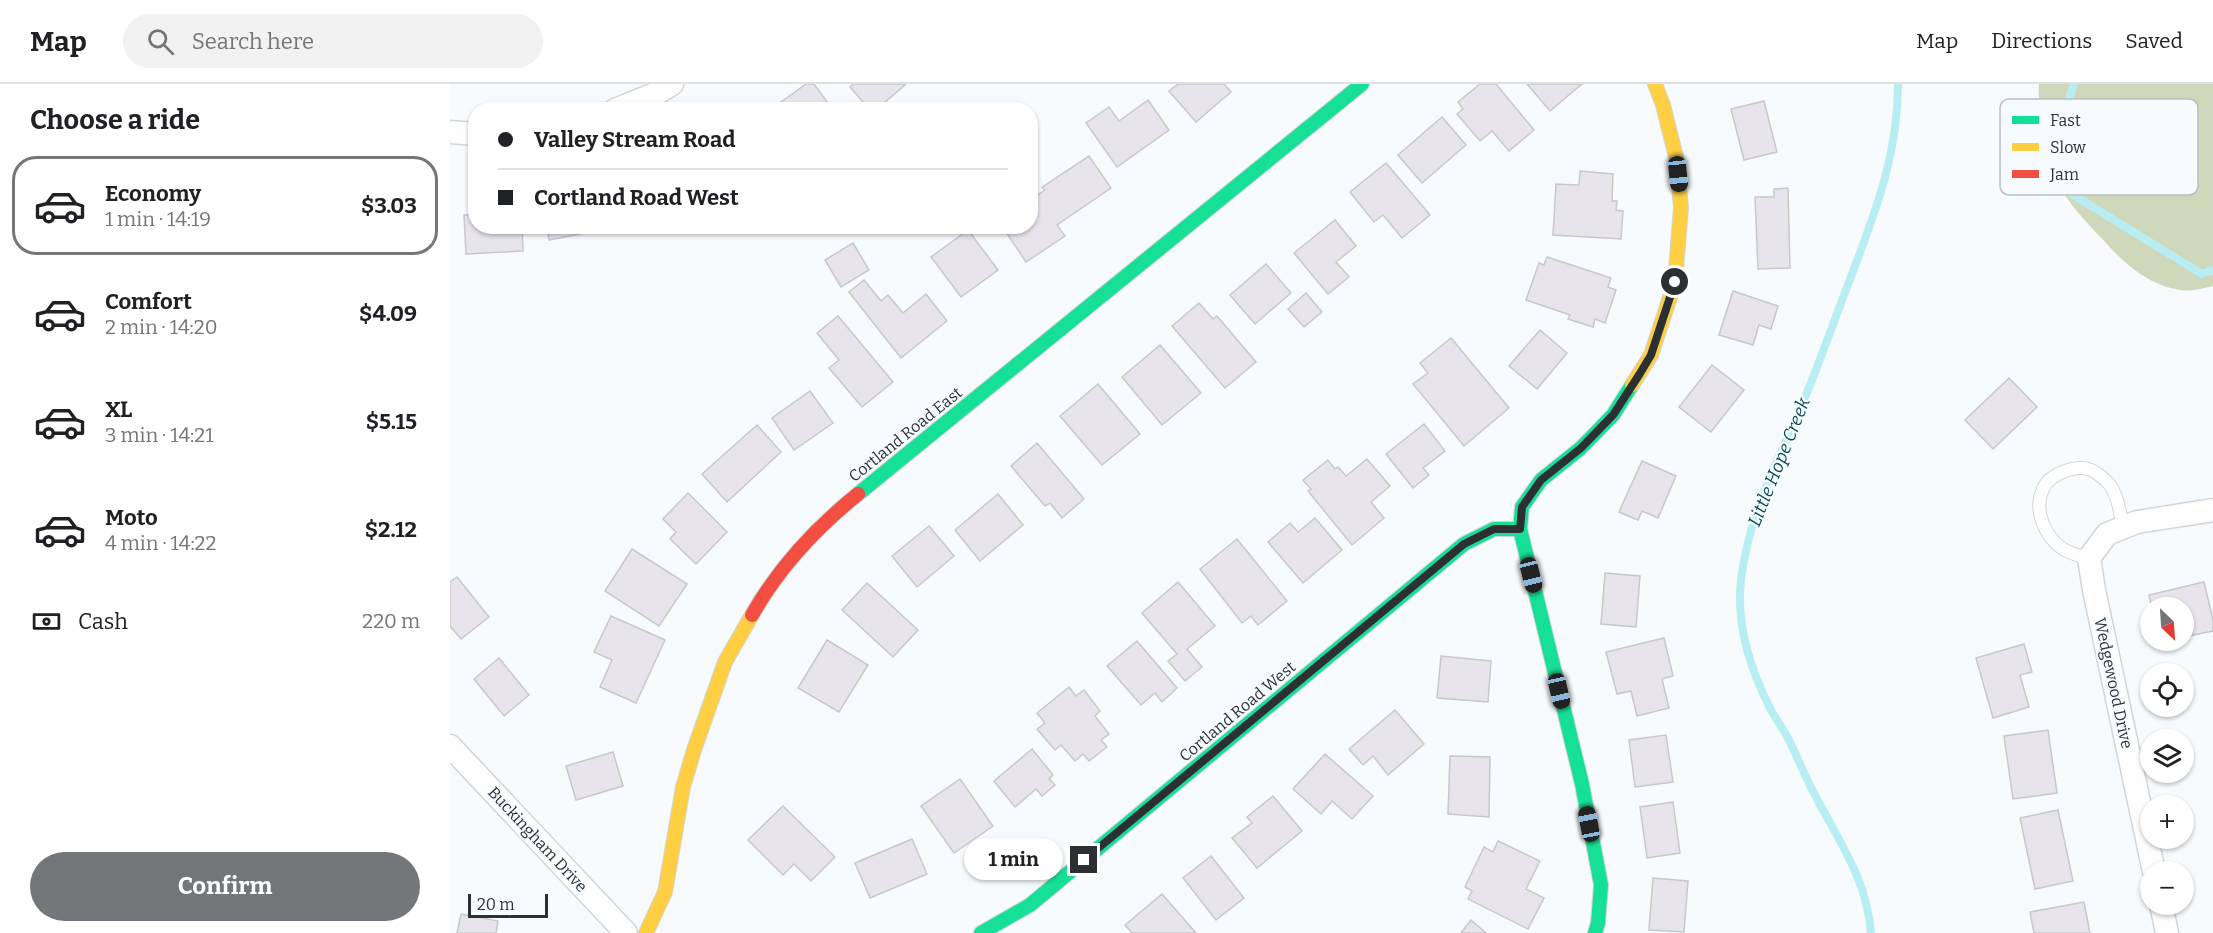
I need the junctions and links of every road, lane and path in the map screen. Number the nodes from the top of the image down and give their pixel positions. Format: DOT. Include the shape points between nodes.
graph roads {
  1 [pos="672,84"];
  2 [pos="1362,84"];
  3 [pos="1655,84"];
  4 [pos="635,102"];
  5 [pos="450,132"];
  6 [pos="468,133"];
  7 [pos="2213,510"];
  8 [pos="1520,529"];
  9 [pos="2115,530"];
  10 [pos="2090,558"];
  11 [pos="450,746"];
  12 [pos="2152,861"];
  13 [pos="2163,915"];
  14 [pos="626,933"];
  15 [pos="646,933"];
  16 [pos="981,933"];
  17 [pos="1595,933"];
  18 [pos="2167,933"];
  1 -- 4 [label="street"];
  2 -- 15 [label="street, Cortland Road East" via="810,537 757,606 725,662 683,787 665,892"];
  3 -- 8 [label="street" via="1676,157 1681,207 1675,282 1651,355 1639,375 1613,415 1581,448 1541,480 1522,507"];
  5 -- 6 [label="street"];
  7 -- 9 [label="street" via="2137,522"];
  8 -- 16 [label="street, Cortland Road West" via="1494,529 1464,544 1030,905"];
  8 -- 17 [label="street" via="1582,784 1600,885"];
  9 -- 10 [label="street"];
  9 -- 10 [label="lane" via="2118,502 2110,484 2092,470 2080,467 2055,476 2043,488 2039,511 2046,531 2064,550"];
  10 -- 12 [label="street, Wedgewood Drive"];
  11 -- 14 [label="street, Buckingham Drive"];
  13 -- 18 [label="street"];
}
